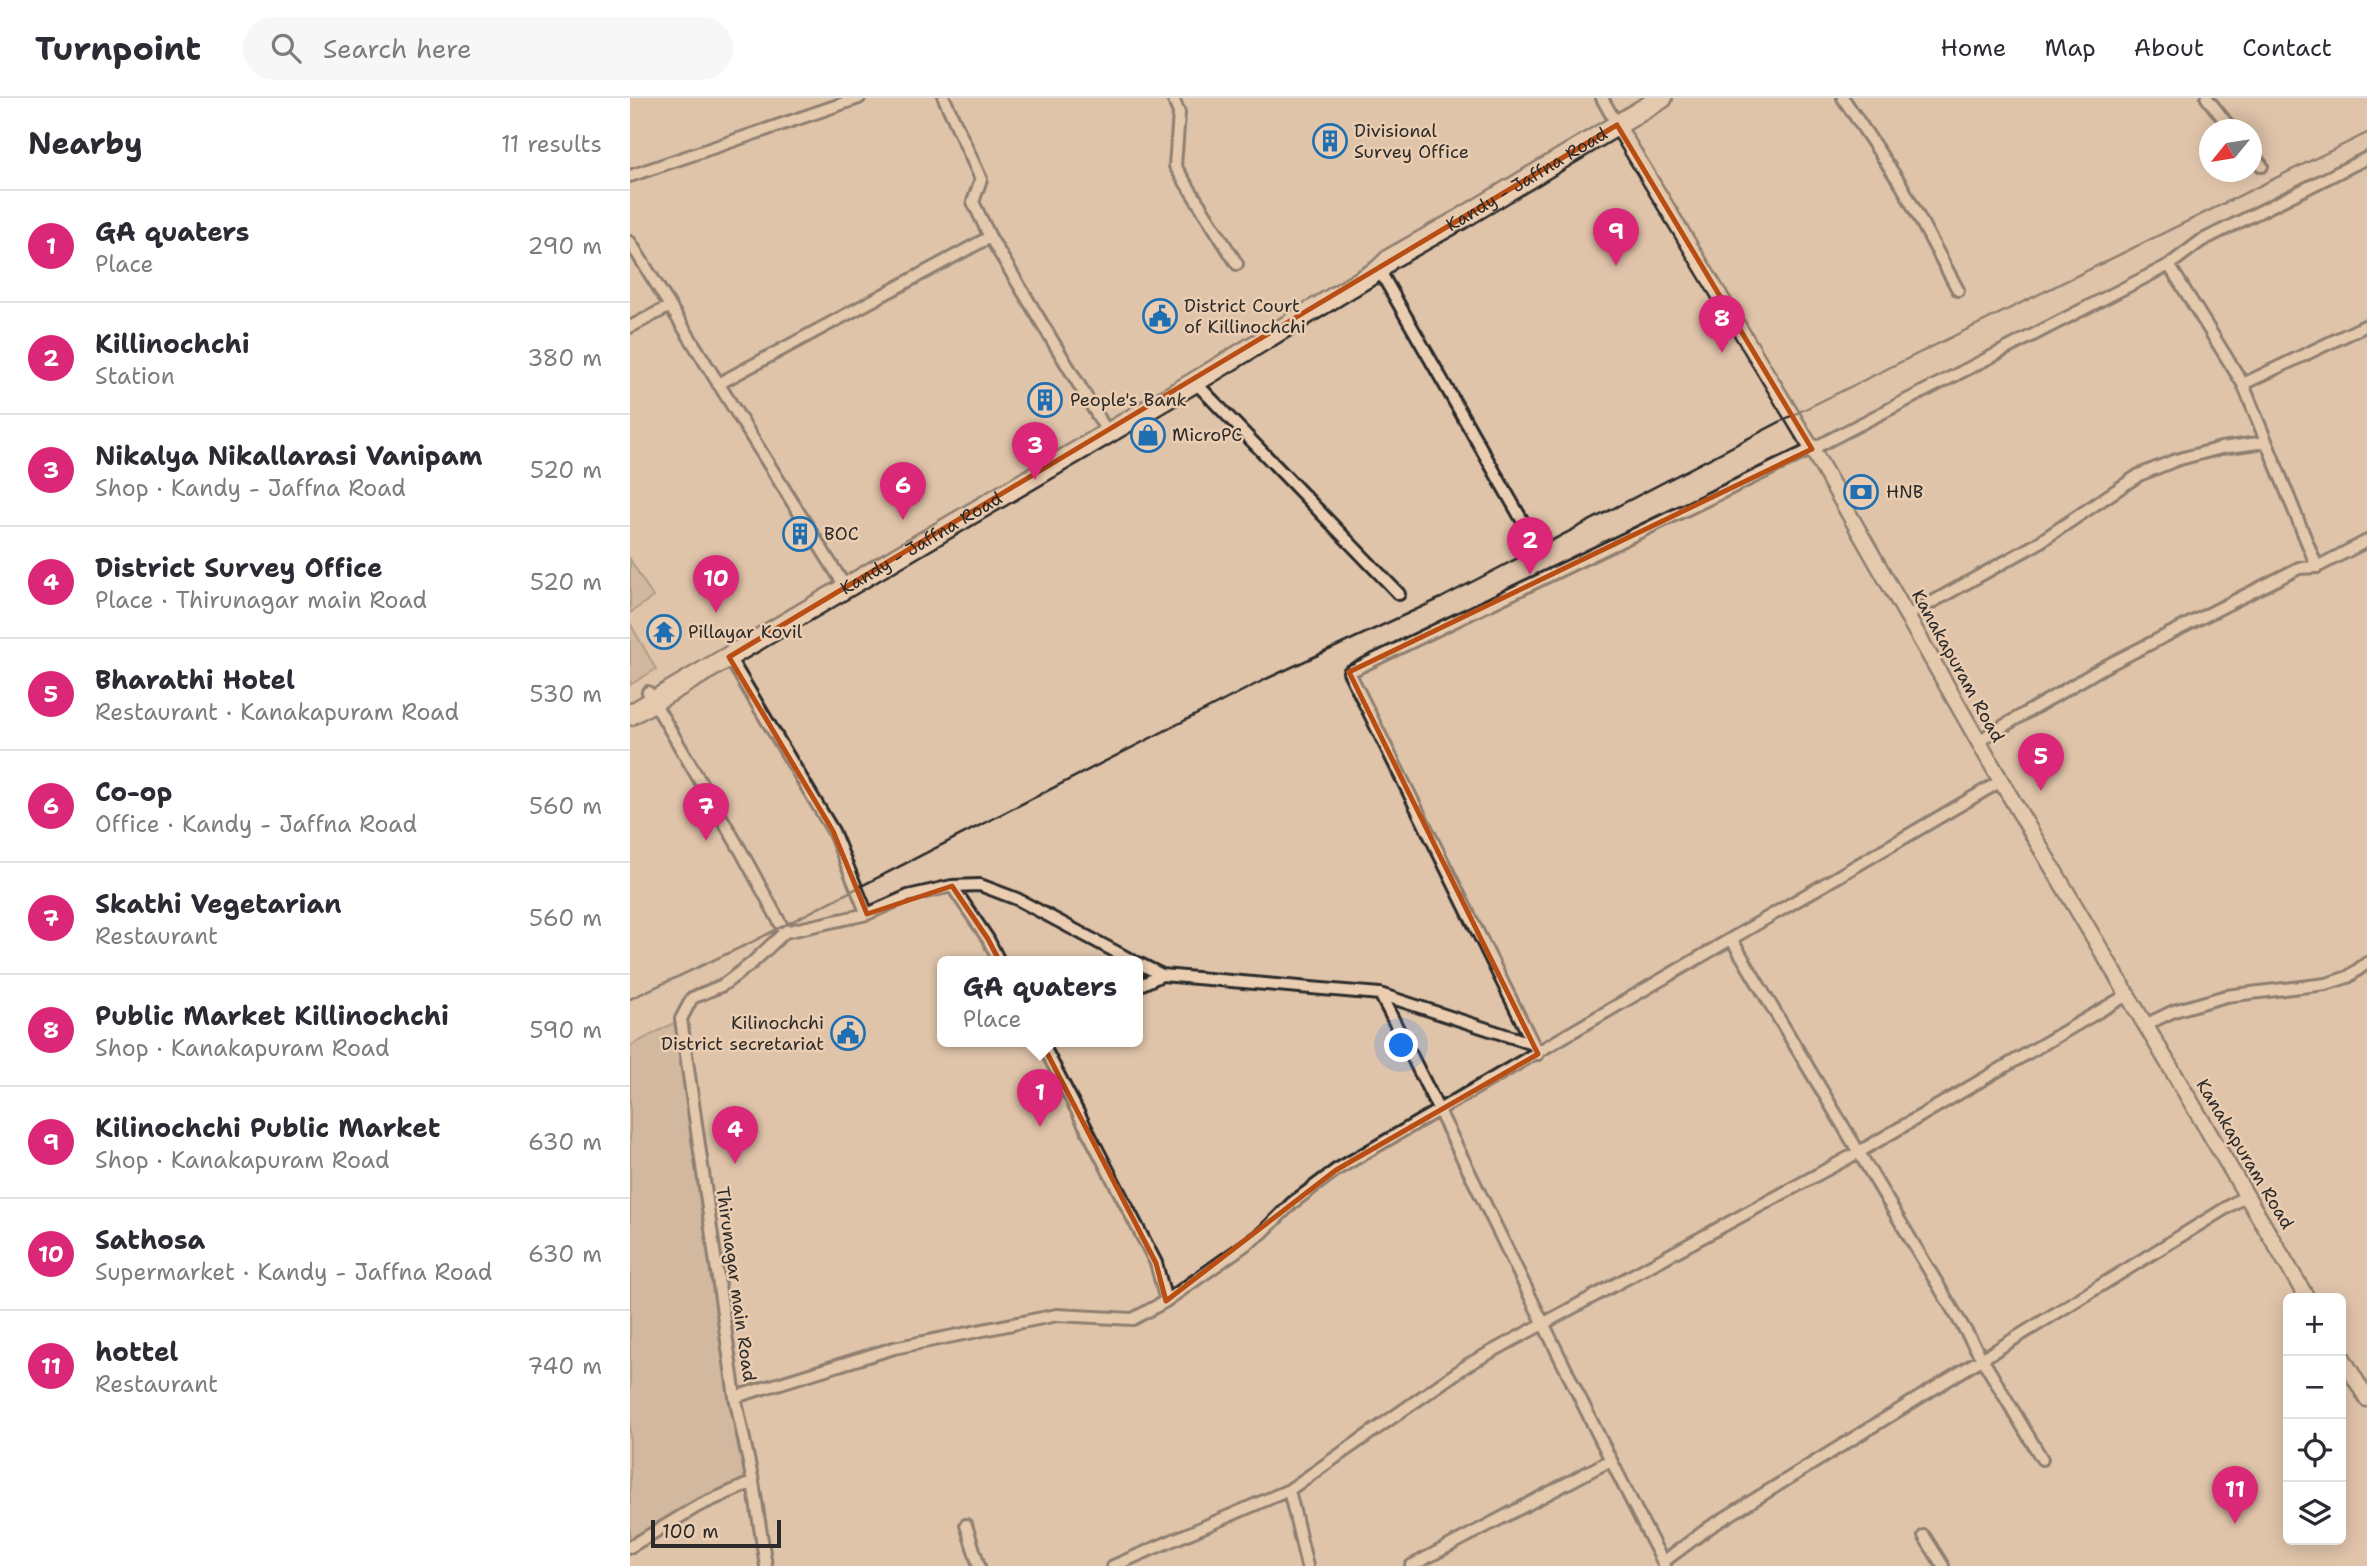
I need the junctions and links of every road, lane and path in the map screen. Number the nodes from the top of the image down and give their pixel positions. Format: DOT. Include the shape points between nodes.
graph roads {
  1 [pos="859,98"];
  2 [pos="944,98"];
  3 [pos="1173,98"];
  4 [pos="1602,98"];
  5 [pos="1662,98"];
  6 [pos="1843,98"];
  7 [pos="2207,98"];
  8 [pos="2223,119"];
  9 [pos="1617,125"];
  10 [pos="2367,158"];
  11 [pos="630,176"];
  12 [pos="990,237"];
  13 [pos="630,242"];
  14 [pos="1237,264"];
  15 [pos="1382,264"];
  16 [pos="2169,265"];
  17 [pos="1958,290"];
  18 [pos="670,306"];
  19 [pos="630,327"];
  20 [pos="2366,328"];
  21 [pos="1195,382"];
  22 [pos="718,384"];
  23 [pos="2243,384"];
  24 [pos="1105,428"];
  25 [pos="2266,442"];
  26 [pos="1812,449"];
  27 [pos="1530,534"];
  28 [pos="2367,541"];
  29 [pos="2317,567"];
  30 [pos="844,583"];
  31 [pos="1399,594"];
  32 [pos="1908,615"];
  33 [pos="729,657"];
  34 [pos="650,696"];
  35 [pos="630,702"];
  36 [pos="630,715"];
  37 [pos="1978,741"];
  38 [pos="2001,781"];
  39 [pos="952,886"];
  40 [pos="867,914"];
  41 [pos="785,932"];
  42 [pos="1732,940"];
  43 [pos="996,956"];
  44 [pos="1124,956"];
  45 [pos="2367,963"];
  46 [pos="1143,966"];
  47 [pos="1162,975"];
  48 [pos="1143,984"];
  49 [pos="1380,994"];
  50 [pos="2127,995"];
  51 [pos="2145,1025"];
  52 [pos="1044,1047"];
  53 [pos="1535,1049"];
  54 [pos="1440,1111"];
  55 [pos="1859,1152"];
  56 [pos="2247,1195"];
  57 [pos="2305,1293"];
  58 [pos="1166,1301"];
  59 [pos="1542,1324"];
  60 [pos="2342,1356"];
  61 [pos="1983,1358"];
  62 [pos="2366,1394"];
  63 [pos="735,1397"];
  64 [pos="2042,1459"];
  65 [pos="1611,1460"];
  66 [pos="754,1482"];
  67 [pos="1289,1490"];
  68 [pos="966,1525"];
  69 [pos="1924,1536"];
  70 [pos="630,1547"];
  71 [pos="1664,1564"];
  72 [pos="766,1566"];
  73 [pos="979,1566"];
  74 [pos="1113,1566"];
  75 [pos="1307,1566"];
  76 [pos="1411,1566"];
  77 [pos="1943,1566"];
  1 -- 11 [label="street"];
  2 -- 12 [label="street" via="981,179 973,202"];
  3 -- 14 [label="street" via="1179,113 1175,166"];
  4 -- 9 [label="street"];
  5 -- 9 [label="highway, Kandy - Jaffna Road"];
  6 -- 17 [label="street" via="1902,186"];
  7 -- 8 [label="street"];
  9 -- 15 [label="highway, Kandy - Jaffna Road"];
  9 -- 26 [label="street, Kanakapuram Road"];
  10 -- 16 [label="street" via="2201,241"];
  12 -- 22 [label="street"];
  12 -- 24 [label="street"];
  13 -- 18 [label="street"];
  15 -- 21 [label="highway, Kandy - Jaffna Road"];
  15 -- 24 [label="highway, Kandy - Jaffna Road"];
  15 -- 27 [label="street"];
  16 -- 23 [label="street"];
  16 -- 26 [label="street"];
  18 -- 19 [label="street"];
  18 -- 22 [label="street"];
  20 -- 23 [label="street"];
  21 -- 24 [label="highway, Kandy - Jaffna Road"];
  21 -- 31 [label="street"];
  22 -- 30 [label="street"];
  23 -- 25 [label="street"];
  24 -- 30 [label="highway, Kandy - Jaffna Road"];
  25 -- 29 [label="street"];
  25 -- 32 [label="street" via="2199,454 2139,475 2035,545"];
  26 -- 32 [label="street, Kanakapuram Road"];
  26 -- 53 [label="street" via="1349,672"];
  28 -- 29 [label="street"];
  29 -- 37 [label="street" via="2299,568 2104,667"];
  30 -- 33 [label="highway, Kandy - Jaffna Road"];
  30 -- 34 [label="highway, Kandy - Jaffna Road"];
  32 -- 37 [label="street, Kanakapuram Road"];
  33 -- 34 [label="highway, Kandy - Jaffna Road"];
  33 -- 40 [label="street" via="833,831"];
  34 -- 35 [label="highway, Kandy - Jaffna Road"];
  34 -- 36 [label="highway, Kandy - Jaffna Road"];
  34 -- 41 [label="street"];
  37 -- 38 [label="street, Kanakapuram Road"];
  38 -- 42 [label="street"];
  38 -- 50 [label="street, Kanakapuram Road"];
  39 -- 40 [label="street" via="908,896"];
  39 -- 43 [label="street"];
  39 -- 44 [label="street" via="980,884 1017,899"];
  40 -- 41 [label="street"];
  41 -- 63 [label="street, Thirunagar main Road" via="723,985 692,998 681,1019"];
  42 -- 53 [label="street"];
  42 -- 55 [label="street"];
  45 -- 51 [label="street" via="2348,977 2326,984 2226,996"];
  46 -- 47 [label="street"];
  47 -- 48 [label="street"];
  47 -- 49 [label="street"];
  49 -- 53 [label="street"];
  49 -- 54 [label="street"];
  50 -- 51 [label="street, Kanakapuram Road"];
  50 -- 55 [label="street"];
  51 -- 56 [label="street, Kanakapuram Road"];
  52 -- 58 [label="street" via="1156,1263"];
  53 -- 54 [label="street"];
  54 -- 58 [label="street" via="1336,1170 1262,1233"];
  54 -- 59 [label="street"];
  55 -- 59 [label="street"];
  55 -- 61 [label="street"];
  56 -- 57 [label="street, Kanakapuram Road"];
  56 -- 61 [label="street"];
  58 -- 63 [label="street" via="1133,1319 1057,1315 894,1348"];
  59 -- 65 [label="street"];
  59 -- 67 [label="street" via="1469,1364"];
  60 -- 62 [label="street"];
  61 -- 64 [label="street"];
  61 -- 71 [label="street" via="1710,1527"];
  63 -- 66 [label="street, Thirunagar main Road"];
  65 -- 71 [label="street"];
  65 -- 76 [label="street"];
  66 -- 70 [label="street" via="698,1506"];
  66 -- 72 [label="street, Thirunagar main Road"];
  67 -- 74 [label="street"];
  67 -- 75 [label="street"];
  68 -- 73 [label="street"];
  69 -- 77 [label="street"];
}
